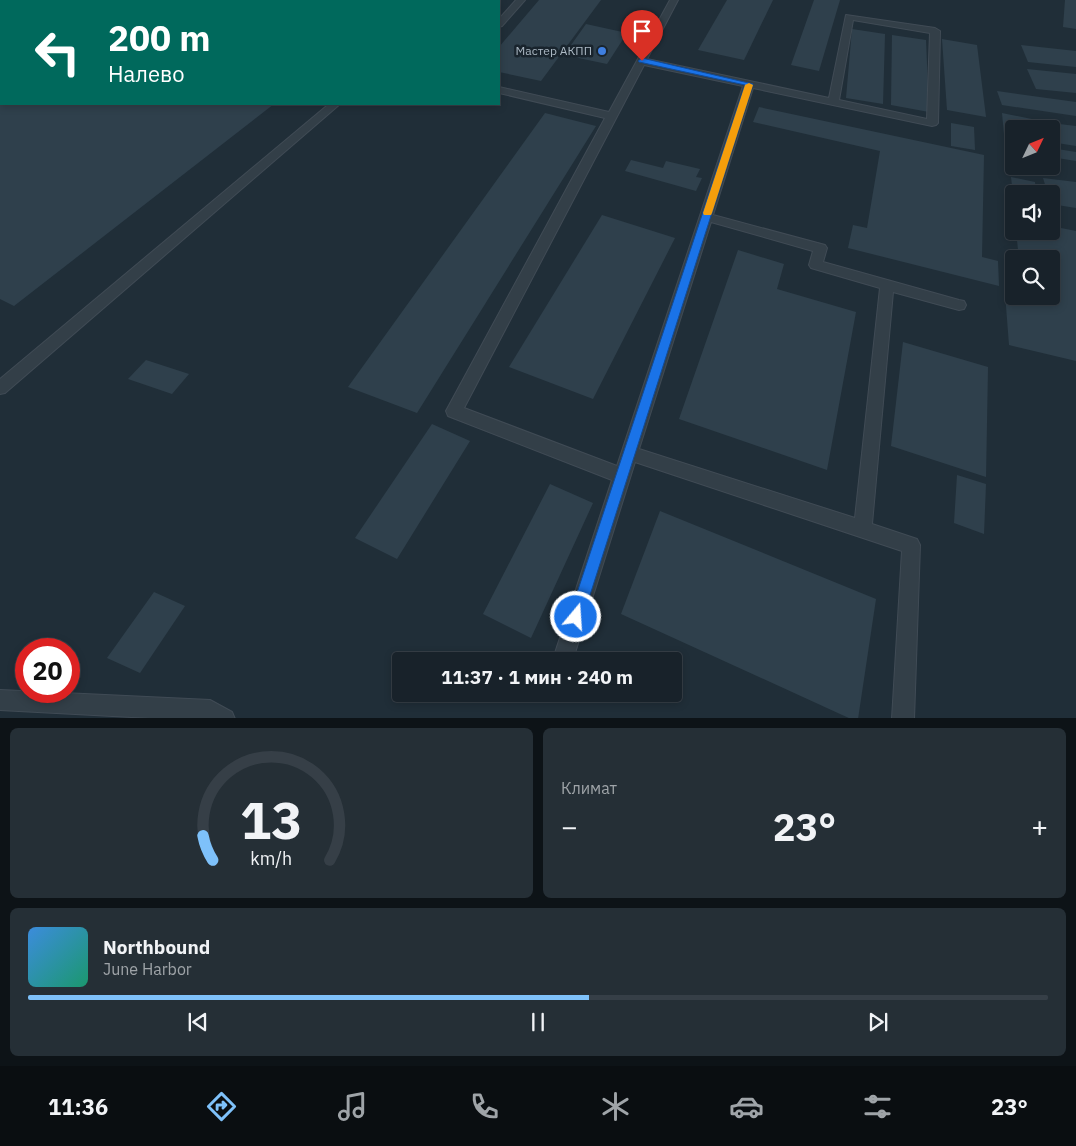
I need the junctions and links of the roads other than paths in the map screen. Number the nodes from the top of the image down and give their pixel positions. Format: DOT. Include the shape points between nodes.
graph roads {
  1 [pos="521,0"];
  2 [pos="670,1"];
  3 [pos="500,23"];
  4 [pos="642,61"];
  5 [pos="749,84"];
  6 [pos="500,90"];
  7 [pos="832,102"];
  8 [pos="334,105"];
  9 [pos="612,116"];
  10 [pos="706,217"];
  11 [pos="887,285"];
  12 [pos="960,305"];
  13 [pos="0,388"];
  14 [pos="629,454"];
  15 [pos="622,476"];
  16 [pos="863,529"];
  17 [pos="565,652"];
  18 [pos="0,700"];
  19 [pos="225,718"];
  20 [pos="903,718"];
  1 -- 3 [label="lane"];
  2 -- 4 [label="lane"];
  4 -- 5 [label="lane"];
  4 -- 9 [label="lane"];
  5 -- 7 [label="lane"];
  5 -- 10 [label="lane"];
  6 -- 9 [label="lane"];
  7 -- 7 [label="lane" via="849,17 935,31 932,123"];
  8 -- 13 [label="lane"];
  9 -- 15 [label="lane" via="454,411"];
  10 -- 11 [label="lane" via="820,248 816,265"];
  10 -- 14 [label="lane"];
  11 -- 12 [label="lane"];
  11 -- 16 [label="lane"];
  14 -- 15 [label="lane"];
  14 -- 16 [label="lane"];
  15 -- 17 [label="lane"];
  16 -- 20 [label="lane" via="911,544"];
  18 -- 19 [label="lane" via="210,710"];
}
